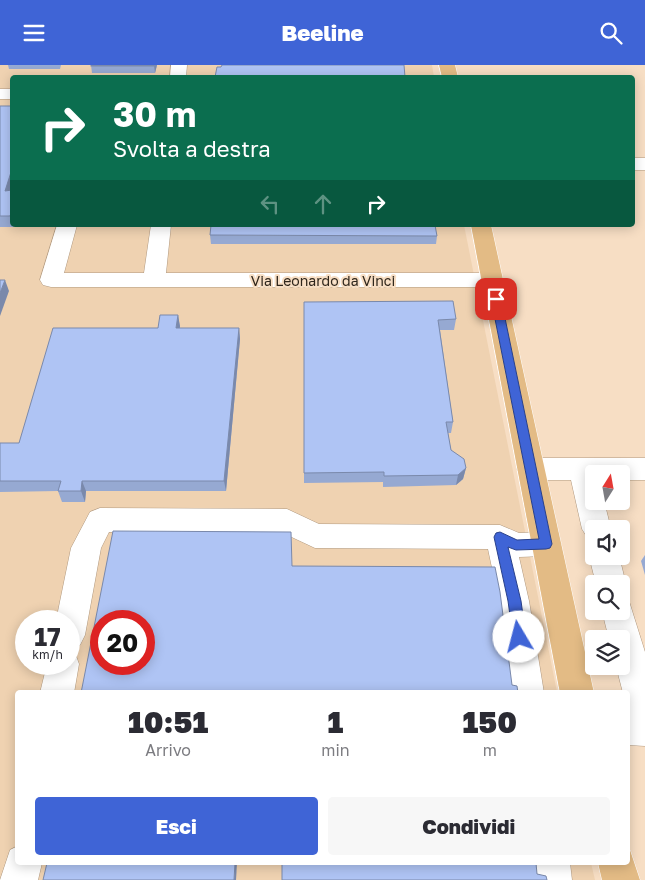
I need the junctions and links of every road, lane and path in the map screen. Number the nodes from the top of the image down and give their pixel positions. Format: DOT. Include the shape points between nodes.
graph roads {
  1 [pos="66,227"];
  2 [pos="161,227"];
  3 [pos="481,227"];
  4 [pos="154,280"];
  5 [pos="492,280"];
  6 [pos="531,469"];
  7 [pos="582,469"];
  8 [pos="645,469"];
  9 [pos="595,520"];
  10 [pos="500,537"];
  11 [pos="546,544"];
  12 [pos="74,610"];
  13 [pos="620,620"];
  14 [pos="61,675"];
  15 [pos="58,690"];
  16 [pos="527,690"];
  17 [pos="576,690"];
  18 [pos="645,714"];
  19 [pos="630,729"];
  20 [pos="645,729"];
  21 [pos="23,865"];
  22 [pos="551,865"];
  23 [pos="617,865"];
  24 [pos="19,880"];
  25 [pos="553,880"];
  26 [pos="621,880"];
  1 -- 4 [label="street, Via Leonardo da Vinci" via="51,280"];
  2 -- 4 [label="street"];
  3 -- 5 [label="main road"];
  4 -- 5 [label="street, Via Leonardo da Vinci"];
  5 -- 6 [label="main road"];
  6 -- 7 [label="street"];
  6 -- 11 [label="main road"];
  7 -- 8 [label="street"];
  7 -- 9 [label="street"];
  10 -- 11 [label="street" via="516,545"];
  10 -- 12 [label="street" via="315,536 287,521 100,520 86,548"];
  10 -- 16 [label="street" via="514,601"];
  11 -- 17 [label="main road"];
  13 -- 18 [label="street"];
  14 -- 15 [label="street"];
  19 -- 20 [label="street"];
  21 -- 24 [label="street"];
  22 -- 25 [label="street"];
  23 -- 26 [label="main road"];
}
